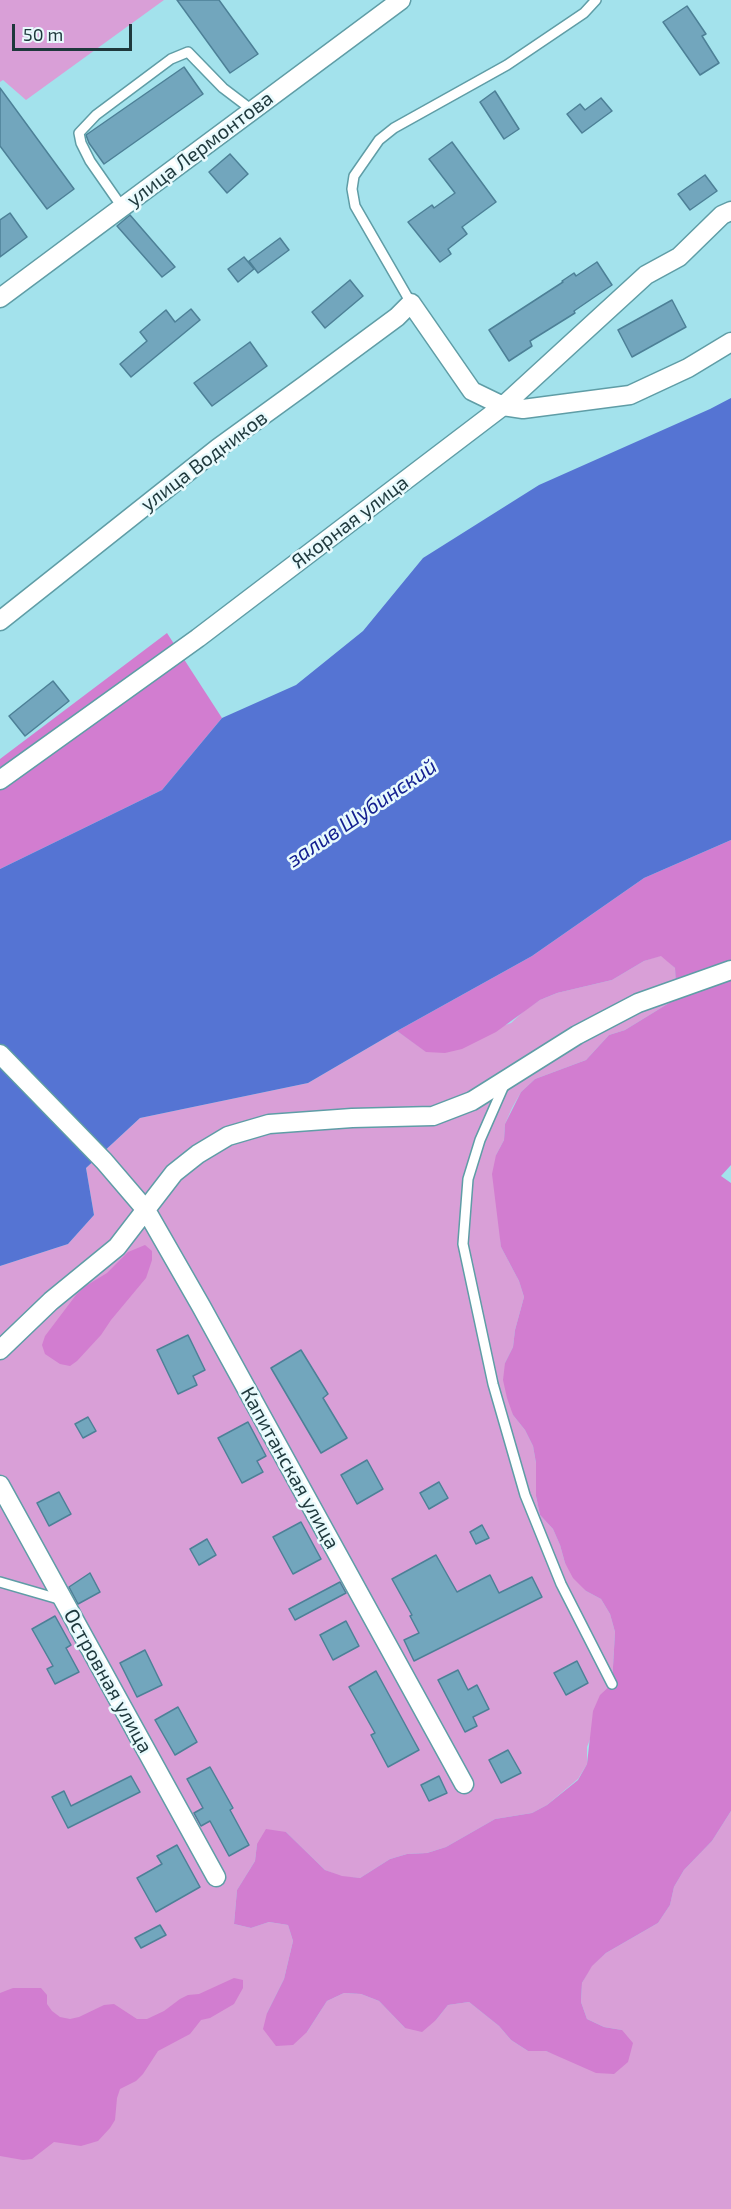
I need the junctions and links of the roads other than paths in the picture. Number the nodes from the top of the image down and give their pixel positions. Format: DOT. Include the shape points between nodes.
graph roads {
  1 [pos="401,0"];
  2 [pos="596,0"];
  3 [pos="252,110"];
  4 [pos="122,207"];
  5 [pos="731,211"];
  6 [pos="0,298"];
  7 [pos="411,303"];
  8 [pos="731,342"];
  9 [pos="502,406"];
  10 [pos="0,621"];
  11 [pos="0,780"];
  12 [pos="731,970"];
  13 [pos="0,1054"];
  14 [pos="506,1081"];
  15 [pos="146,1210"];
  16 [pos="0,1350"];
  17 [pos="0,1485"];
  18 [pos="0,1582"];
  19 [pos="64,1601"];
  20 [pos="612,1684"];
  21 [pos="464,1784"];
  22 [pos="216,1877"];
  1 -- 3 [label="street, улица Лермонтова"];
  2 -- 7 [label="lane" via="584,13 507,65 394,128 379,140 354,176 356,206"];
  3 -- 4 [label="street, улица Лермонтова"];
  3 -- 4 [label="lane" via="223,88 188,52 161,66 96,115 79,133 90,161"];
  4 -- 6 [label="street, улица Лермонтова"];
  5 -- 9 [label="street, Якорная улица" via="679,257 646,275"];
  7 -- 9 [label="street" via="472,391"];
  7 -- 10 [label="street, улица Водников" via="315,379 218,448"];
  8 -- 9 [label="street" via="688,369 630,395 523,409"];
  9 -- 11 [label="street, Якорная улица" via="198,638"];
  12 -- 14 [label="street" via="638,1003 577,1035"];
  13 -- 15 [label="street, Капитанская улица"];
  14 -- 15 [label="street" via="472,1101 433,1116 268,1124 228,1136 174,1173"];
  14 -- 20 [label="lane" via="468,1179 463,1244 493,1384 525,1495 561,1584"];
  15 -- 16 [label="street" via="117,1247 51,1301"];
  15 -- 21 [label="street, Капитанская улица"];
  17 -- 19 [label="street, Островная улица"];
  18 -- 19 [label="lane"];
  19 -- 22 [label="street, Островная улица"];
}
